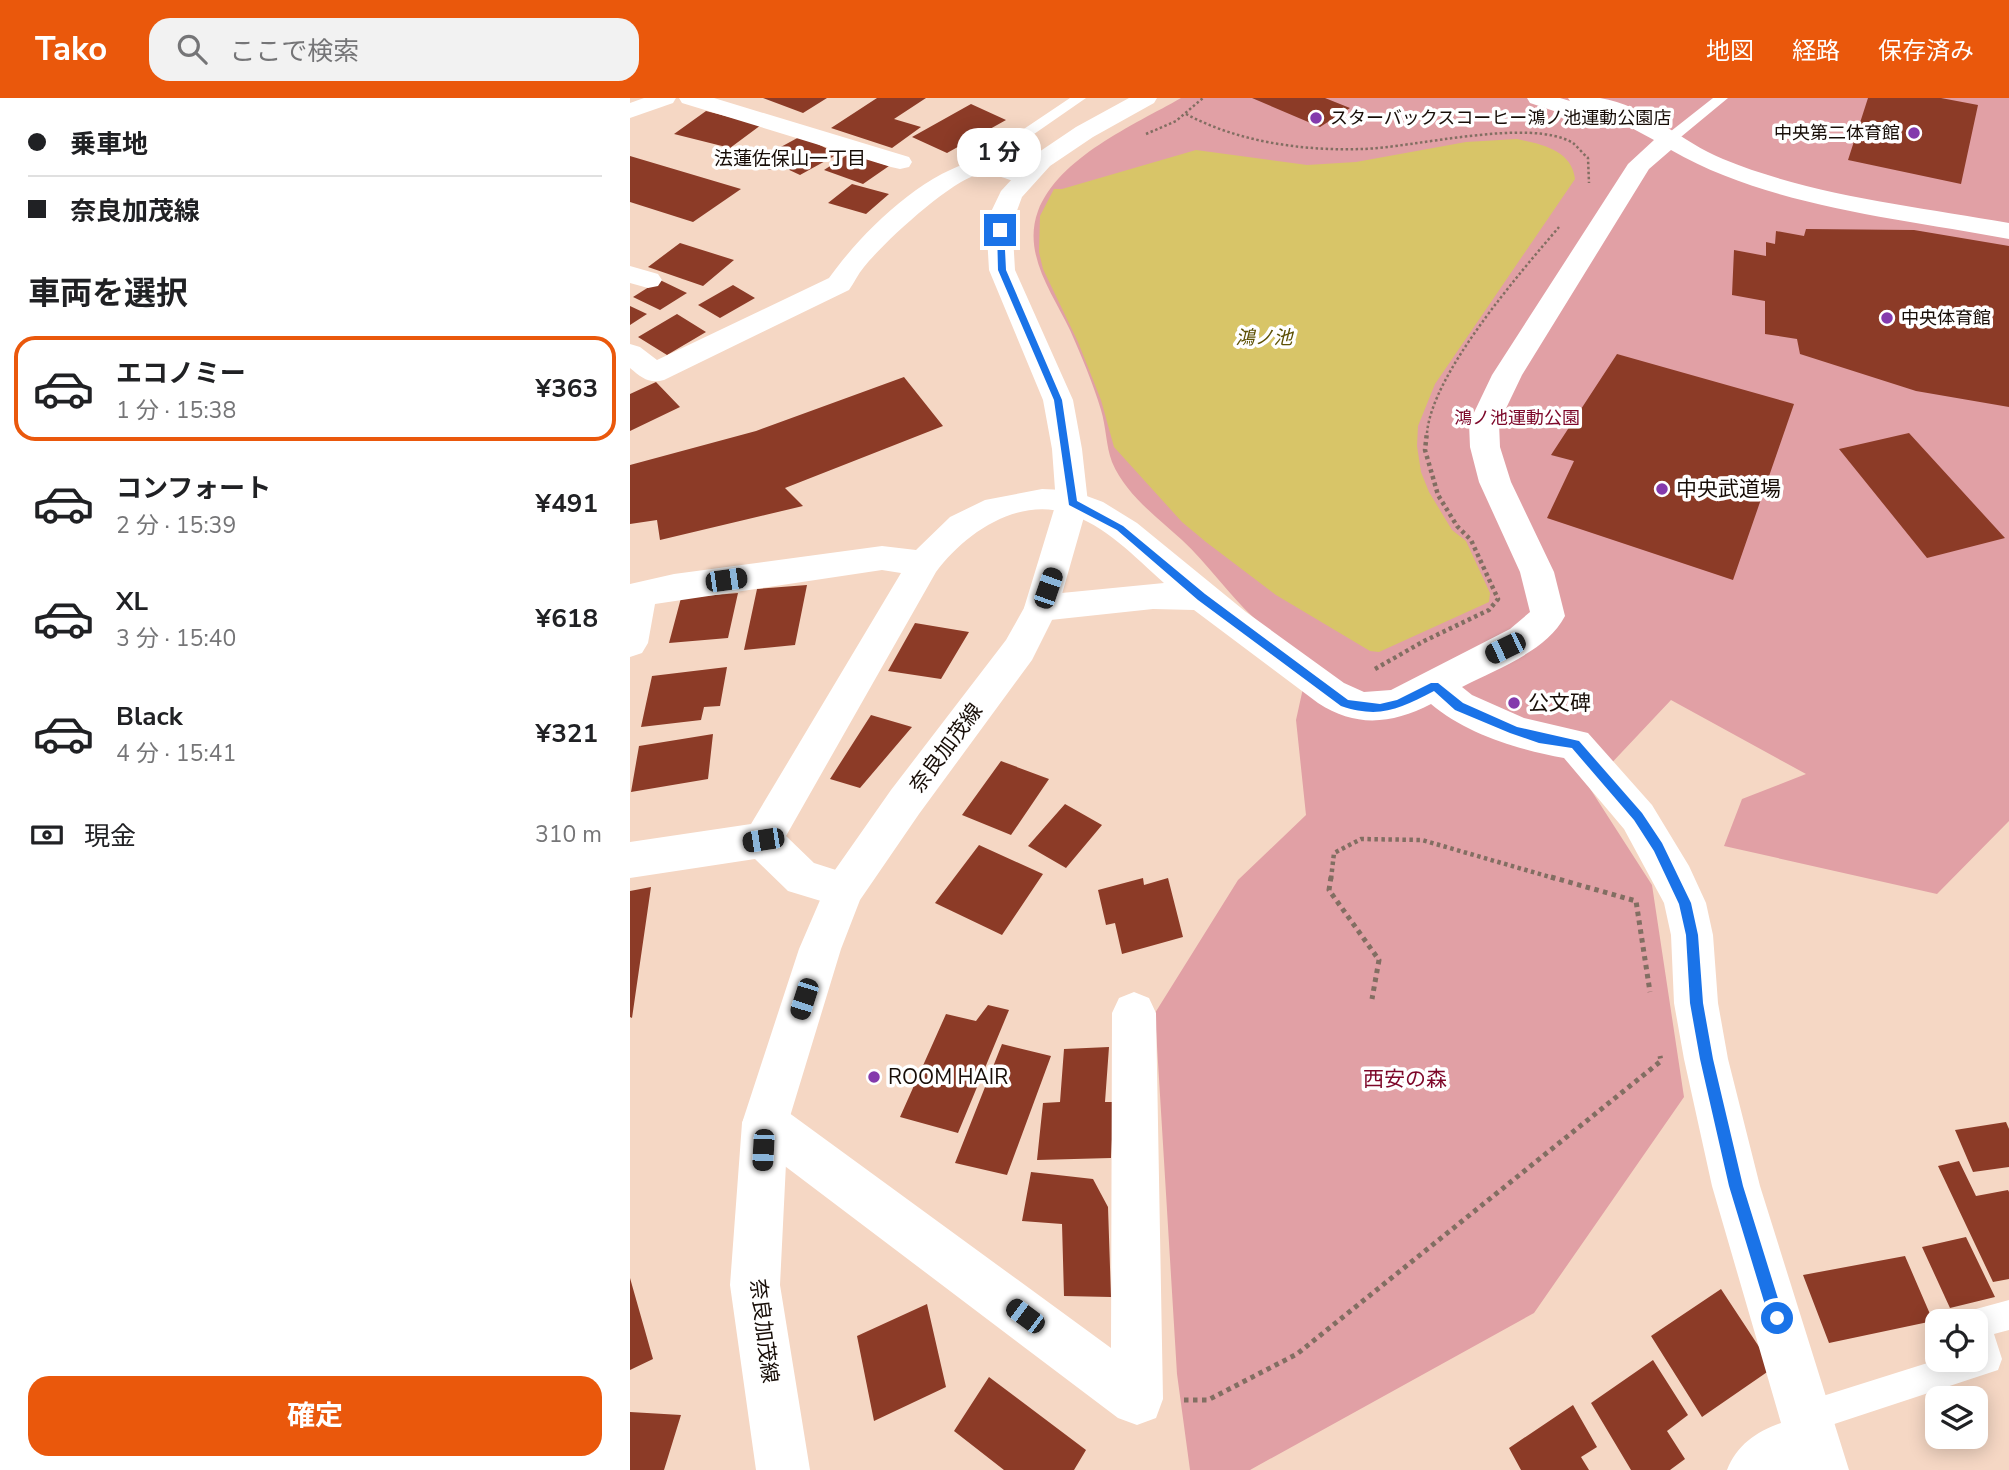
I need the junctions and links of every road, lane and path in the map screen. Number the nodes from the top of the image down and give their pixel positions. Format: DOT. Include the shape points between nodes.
graph roads {
  1 [pos="665,98"];
  2 [pos="690,98"];
  3 [pos="1079,98"];
  4 [pos="1146,98"];
  5 [pos="1538,98"];
  6 [pos="1579,98"];
  7 [pos="1721,98"];
  8 [pos="630,111"];
  9 [pos="1186,114"];
  10 [pos="1671,138"];
  11 [pos="900,162"];
  12 [pos="977,167"];
  13 [pos="1026,177"];
  14 [pos="1588,189"];
  15 [pos="1563,222"];
  16 [pos="2009,231"];
  17 [pos="630,353"];
  18 [pos="1072,503"];
  19 [pos="925,562"];
  20 [pos="634,596"];
  21 [pos="1202,597"];
  22 [pos="1041,608"];
  23 [pos="630,643"];
  24 [pos="1369,673"];
  25 [pos="1435,686"];
  26 [pos="763,840"];
  27 [pos="630,860"];
  28 [pos="844,890"];
  29 [pos="1651,994"];
  30 [pos="1372,999"];
  31 [pos="1134,1013"];
  32 [pos="1659,1048"];
  33 [pos="765,1123"];
  34 [pos="2009,1315"];
  35 [pos="1988,1321"];
  36 [pos="1961,1372"];
  37 [pos="1137,1399"];
  38 [pos="1815,1444"];
  39 [pos="783,1470"];
  40 [pos="1754,1470"];
  1 -- 8 [label="street"];
  2 -- 11 [label="street"];
  3 -- 12 [label="lane"];
  4 -- 13 [label="street, 奈良加茂線" via="1079,135"];
  5 -- 10 [label="street" via="1622,127"];
  6 -- 10 [label="street"];
  7 -- 10 [label="lane"];
  9 -- 14 [label="path" via="1226,131 1313,148 1393,147 1484,133 1558,138 1588,160"];
  10 -- 16 [label="street" via="1713,164 1813,195"];
  10 -- 25 [label="street" via="1640,164 1507,375 1484,423 1495,482 1537,572 1548,616 1522,639"];
  12 -- 13 [label="street"];
  12 -- 17 [label="street" via="928,195 876,240 839,284 654,373"];
  13 -- 18 [label="street, 奈良加茂線" via="1002,214 1002,270 1058,400"];
  15 -- 24 [label="path" via="1454,365 1428,418 1425,450 1438,495 1471,540 1498,599 1489,610"];
  18 -- 19 [label="street" via="1035,499 973,516 937,544"];
  18 -- 21 [label="street" via="1120,528"];
  18 -- 22 [label="street, 奈良加茂線"];
  19 -- 20 [label="street" via="883,558"];
  19 -- 26 [label="street"];
  20 -- 23 [label="street"];
  21 -- 22 [label="street" via="1153,596"];
  21 -- 25 [label="street" via="1345,703 1380,709"];
  22 -- 28 [label="street, 奈良加茂線" via="1019,650"];
  25 -- 38 [label="street" via="1459,706 1514,730 1575,744 1638,817 1675,879 1692,935 1696,1003 1736,1186"];
  26 -- 27 [label="street"];
  26 -- 28 [label="street" via="802,878"];
  28 -- 33 [label="street, 奈良加茂線"];
  29 -- 30 [label="path" via="1636,901 1422,840 1361,839 1334,853 1329,890 1379,960"];
  31 -- 37 [label="street"];
  32 -- 37 [label="path" via="1661,1061 1297,1354 1208,1400"];
  33 -- 37 [label="street"];
  33 -- 39 [label="street, 奈良加茂線" via="755,1285"];
  34 -- 35 [label="lane"];
  36 -- 38 [label="lane"];
  38 -- 40 [label="street" via="1780,1450"];
}
